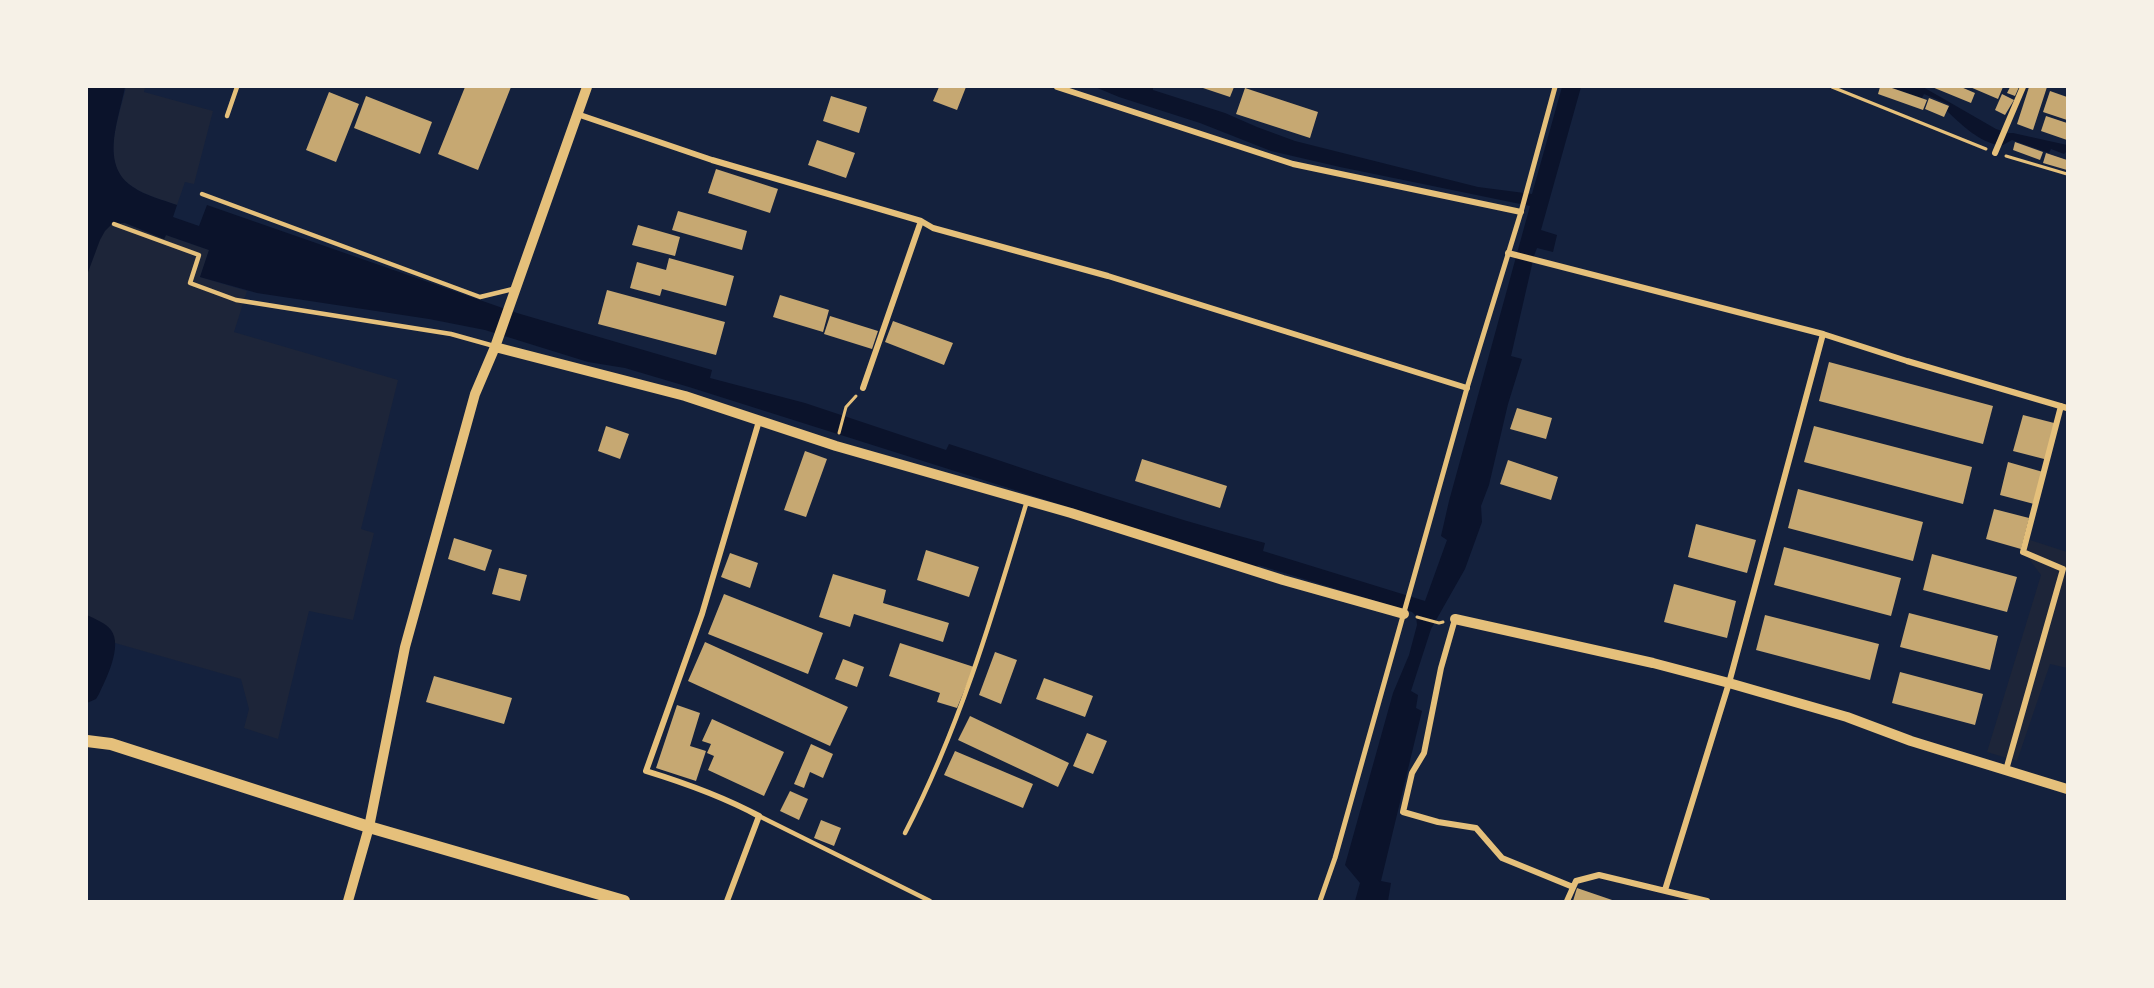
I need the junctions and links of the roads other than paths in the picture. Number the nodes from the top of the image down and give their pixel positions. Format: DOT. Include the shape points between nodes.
graph roads {
  1 [pos="237,87"];
  2 [pos="587,87"];
  3 [pos="1057,87"];
  4 [pos="1555,87"];
  5 [pos="2023,87"];
  6 [pos="577,114"];
  7 [pos="227,116"];
  8 [pos="1996,150"];
  9 [pos="202,194"];
  10 [pos="1521,212"];
  11 [pos="921,221"];
  12 [pos="114,224"];
  13 [pos="1511,253"];
  14 [pos="514,293"];
  15 [pos="1822,334"];
  16 [pos="497,343"];
  17 [pos="863,388"];
  18 [pos="1467,388"];
  19 [pos="2064,407"];
  20 [pos="759,421"];
  21 [pos="1027,501"];
  22 [pos="1403,613"];
  23 [pos="1455,619"];
  24 [pos="1730,683"];
  25 [pos="87,741"];
  26 [pos="2006,770"];
  27 [pos="2067,789"];
  28 [pos="759,816"];
  29 [pos="369,827"];
  30 [pos="905,833"];
  31 [pos="1573,887"];
  32 [pos="1665,890"];
  33 [pos="348,901"];
  34 [pos="624,901"];
  35 [pos="727,901"];
  36 [pos="930,901"];
  37 [pos="1320,901"];
  38 [pos="1567,901"];
  39 [pos="1707,901"];
  1 -- 7 [label="lane"];
  2 -- 6 [label="street"];
  3 -- 10 [label="street" via="1293,164"];
  4 -- 10 [label="street"];
  5 -- 8 [label="street"];
  6 -- 11 [label="street" via="712,160"];
  6 -- 14 [label="street"];
  9 -- 14 [label="lane" via="480,297"];
  10 -- 13 [label="street"];
  11 -- 17 [label="street"];
  11 -- 18 [label="street" via="933,228 1108,276"];
  12 -- 16 [label="lane" via="199,255 190,283 236,300"];
  13 -- 15 [label="street"];
  13 -- 18 [label="street"];
  14 -- 16 [label="street"];
  15 -- 19 [label="street"];
  15 -- 24 [label="street"];
  16 -- 20 [label="street"];
  16 -- 29 [label="street" via="475,394 405,647"];
  18 -- 22 [label="street"];
  19 -- 26 [label="street" via="2023,552 2063,569"];
  20 -- 21 [label="street"];
  20 -- 28 [label="street" via="702,614 646,771 694,785"];
  21 -- 22 [label="street"];
  21 -- 30 [label="lane" via="983,648 930,785"];
  22 -- 37 [label="street"];
  23 -- 24 [label="street"];
  23 -- 31 [label="street" via="1424,753 1412,773 1403,812 1476,828 1502,858"];
  24 -- 26 [label="street"];
  24 -- 32 [label="street"];
  25 -- 29 [label="main road" via="111,744"];
  26 -- 27 [label="street"];
  28 -- 35 [label="street"];
  28 -- 36 [label="lane"];
  29 -- 33 [label="street"];
  29 -- 34 [label="main road"];
  31 -- 32 [label="street" via="1576,881 1599,875"];
  31 -- 38 [label="street"];
  32 -- 39 [label="street"];
}
